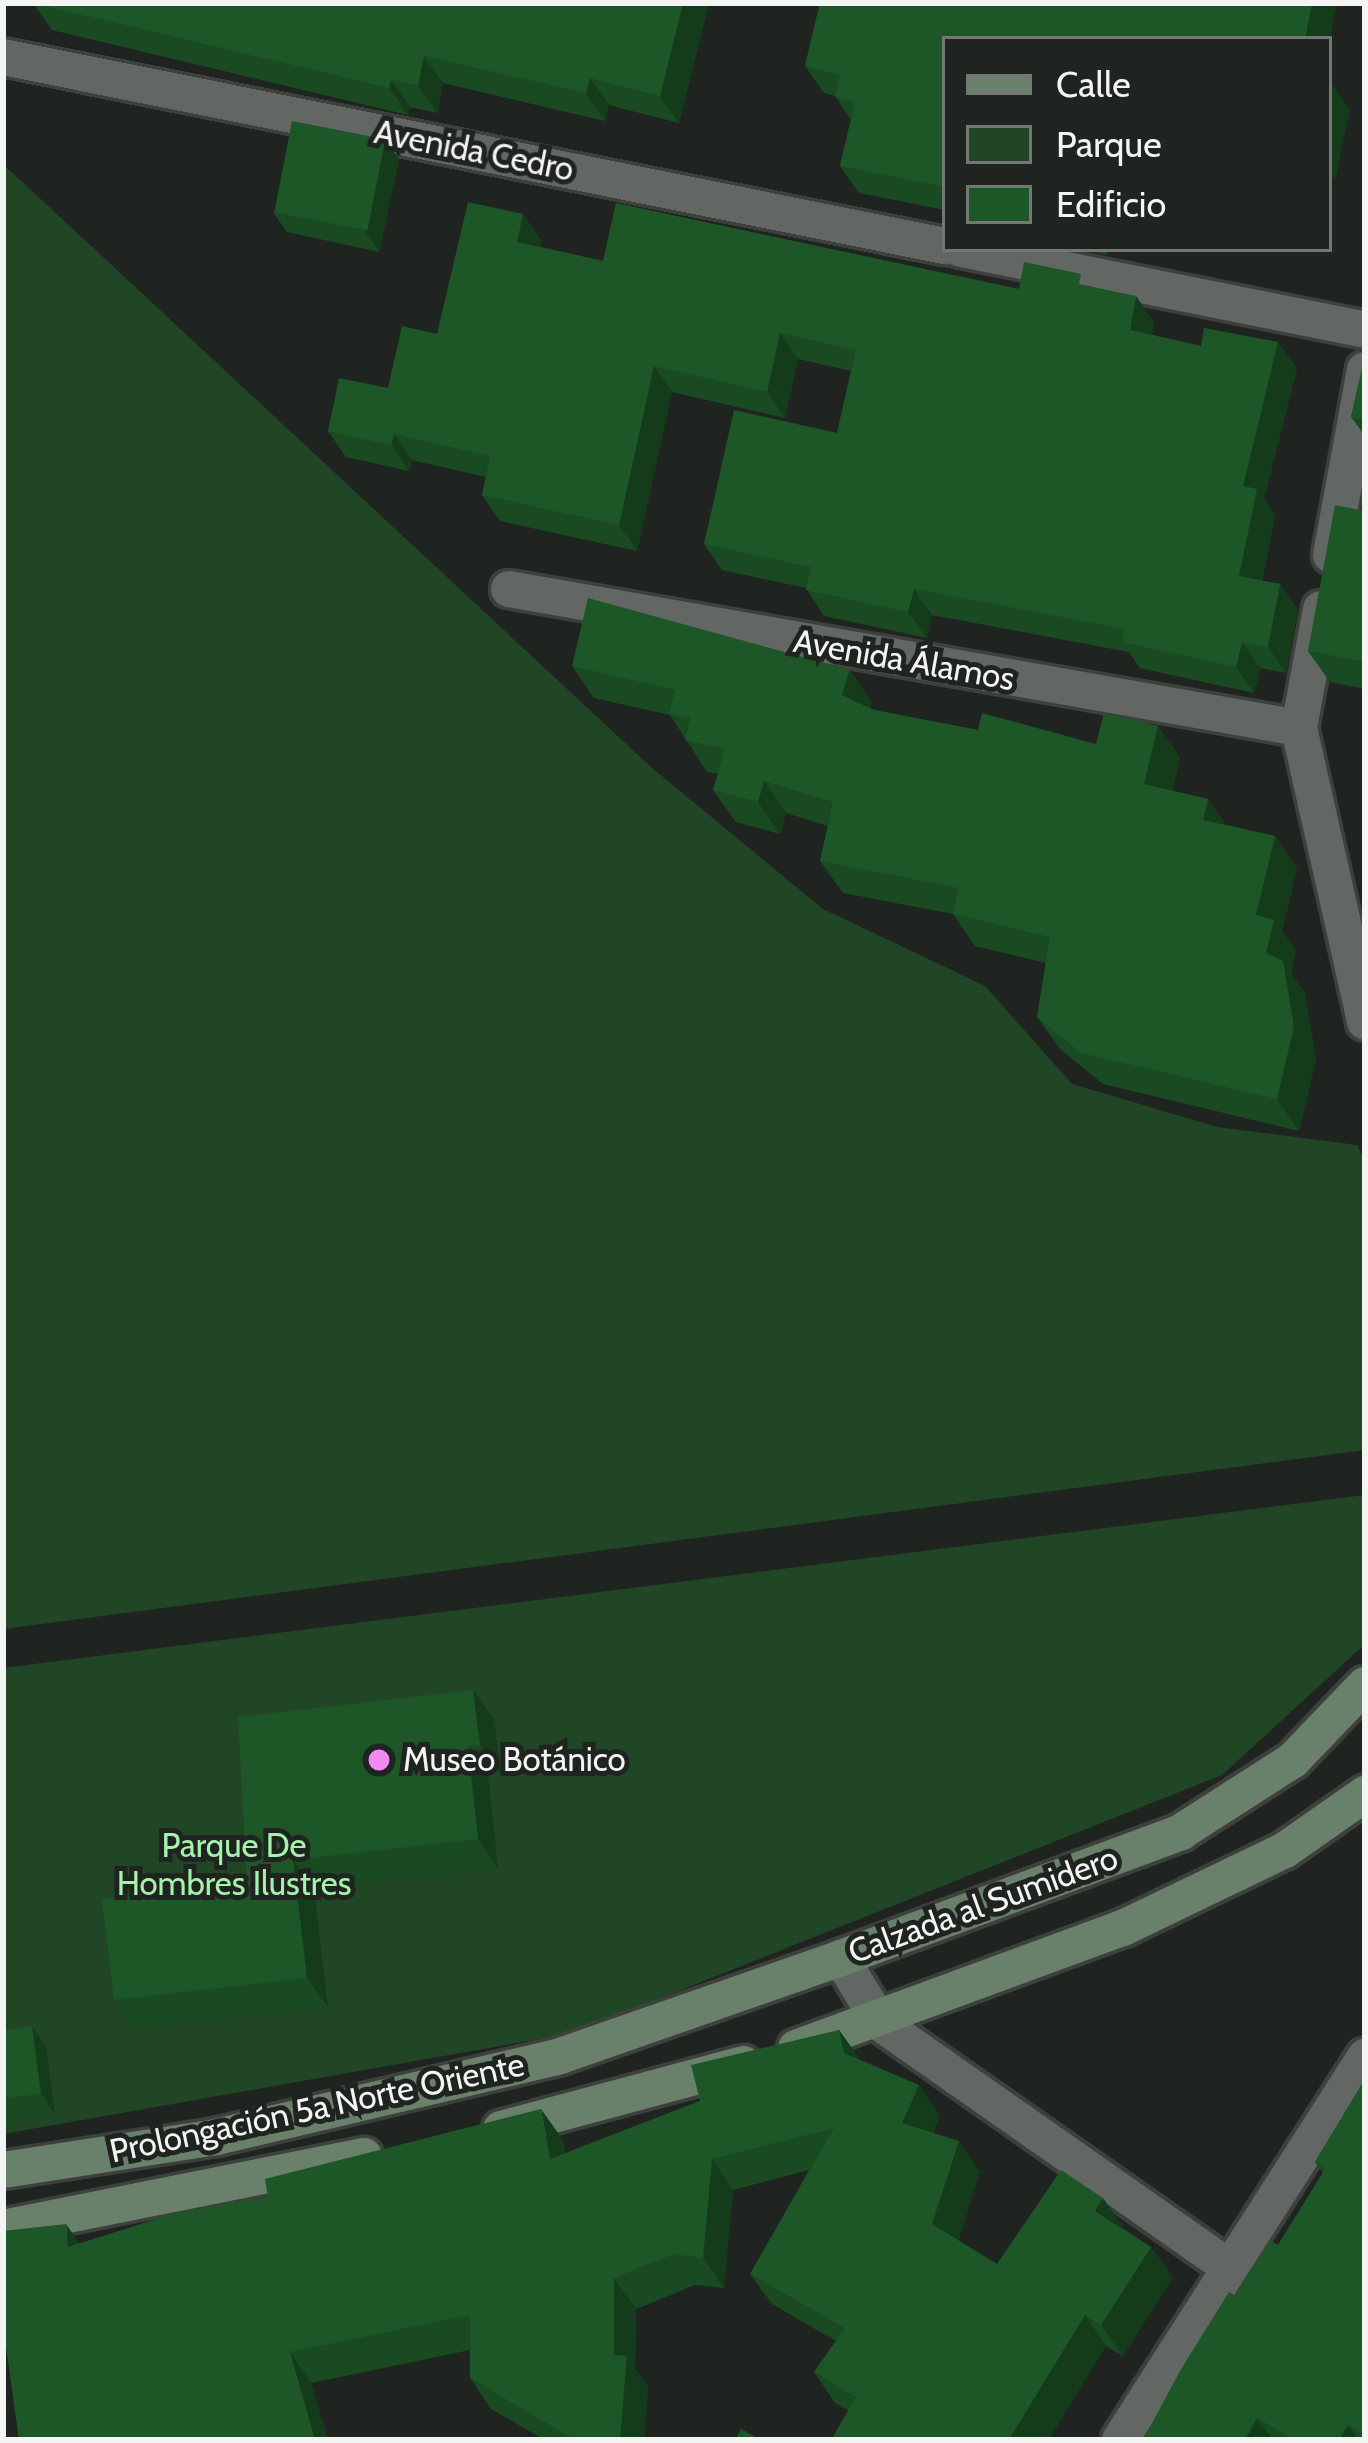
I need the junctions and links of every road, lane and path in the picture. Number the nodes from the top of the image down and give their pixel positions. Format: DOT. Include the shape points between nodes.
graph roads {
  1 [pos="3,57"];
  2 [pos="942,245"];
  3 [pos="976,252"];
  4 [pos="1365,330"];
  5 [pos="1365,370"];
  6 [pos="509,589"];
  7 [pos="1299,728"];
  8 [pos="1365,1022"];
  9 [pos="1365,1684"];
  10 [pos="1365,1794"];
  11 [pos="841,1958"];
  12 [pos="880,2023"];
  13 [pos="560,2056"];
  14 [pos="1365,2057"];
  15 [pos="561,2117"];
  16 [pos="468,2136"];
  17 [pos="398,2150"];
  18 [pos="3,2170"];
  19 [pos="3,2228"];
  20 [pos="1229,2267"];
  21 [pos="1120,2440"];
  1 -- 2 [label="street, Avenida Cedro"];
  3 -- 4 [label="street"];
  5 -- 7 [label="street"];
  6 -- 7 [label="street, Avenida Álamos"];
  7 -- 8 [label="street"];
  9 -- 11 [label="main road, Calzada al Sumidero" via="1293,1760 1180,1832"];
  10 -- 12 [label="main road, Calzada al Sumidero" via="1285,1850 1123,1928"];
  11 -- 12 [label="street"];
  11 -- 13 [label="main road, Calzada al Sumidero"];
  12 -- 15 [label="main road, Calzada al Sumidero"];
  12 -- 20 [label="street"];
  13 -- 18 [label="main road, Prolongación 5a Norte Oriente" via="216,2137"];
  14 -- 20 [label="street"];
  15 -- 16 [label="main road, Prolongación 5a Norte Oriente"];
  17 -- 19 [label="main road, Prolongación 5a Norte Oriente"];
  20 -- 21 [label="street"];
}
